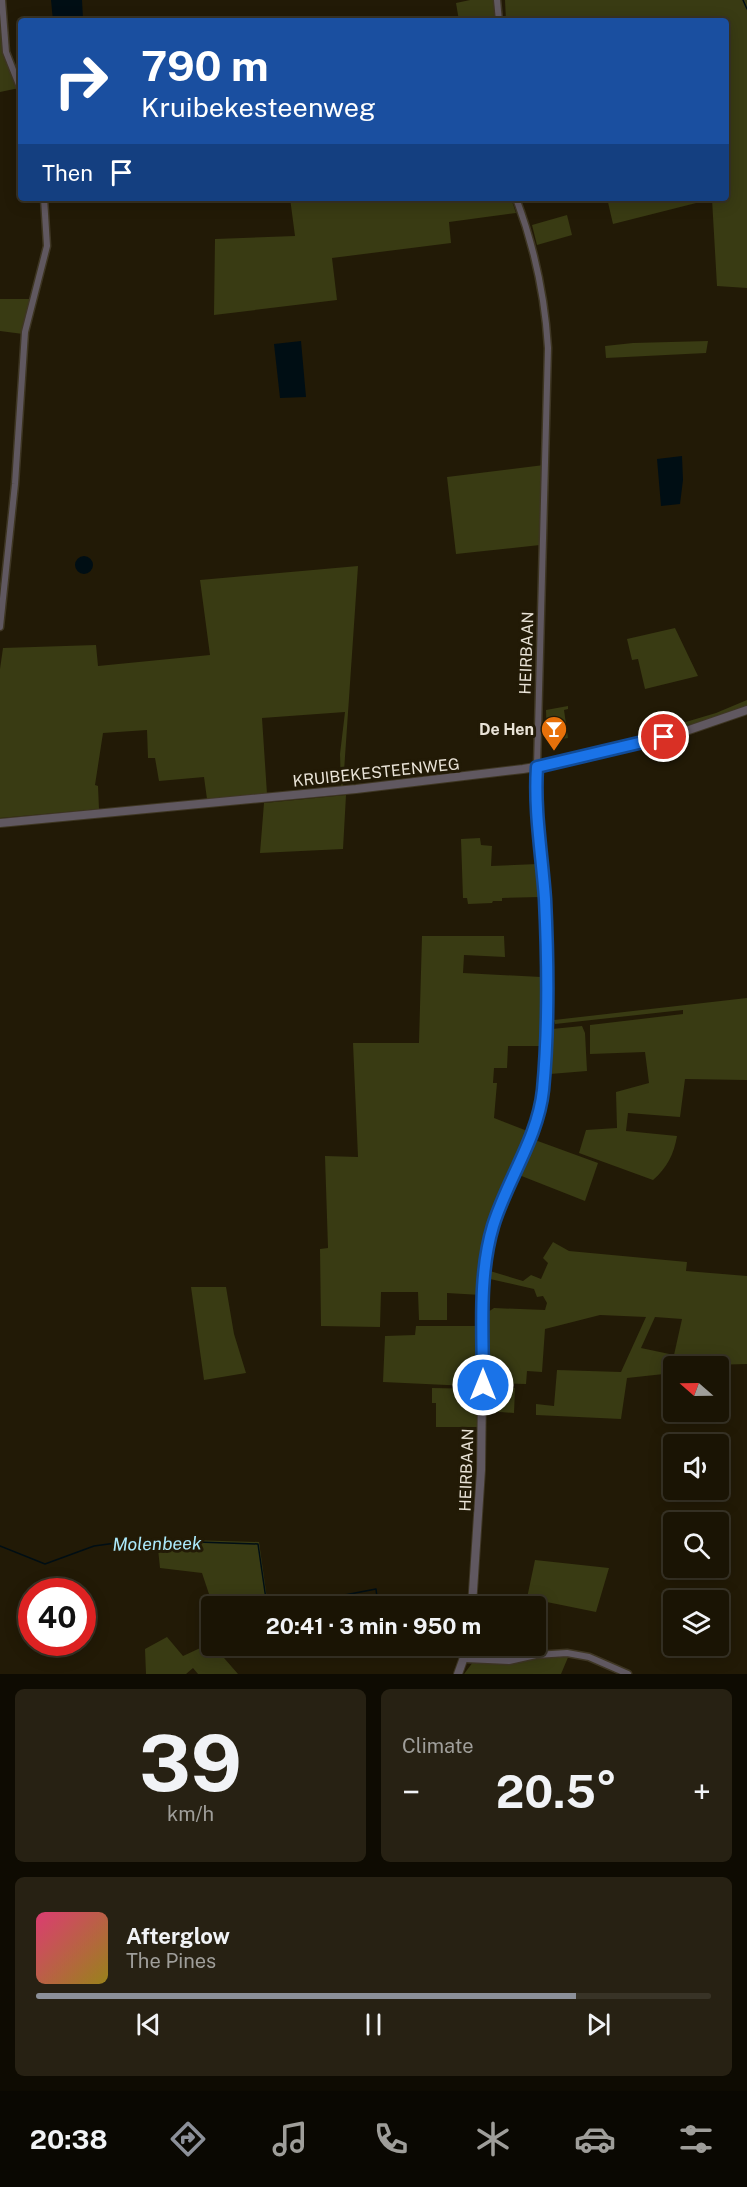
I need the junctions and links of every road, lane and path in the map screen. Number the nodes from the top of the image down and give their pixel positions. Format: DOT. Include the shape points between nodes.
graph roads {
  1 [pos="2,0"];
  2 [pos="497,0"];
  3 [pos="499,18"];
  4 [pos="18,82"];
  5 [pos="44,201"];
  6 [pos="517,201"];
  7 [pos="0,627"];
  8 [pos="747,710"];
  9 [pos="537,767"];
  10 [pos="0,823"];
  11 [pos="473,1596"];
  12 [pos="466,1656"];
  13 [pos="466,1659"];
  14 [pos="458,1674"];
  15 [pos="628,1674"];
  1 -- 4 [label="street" via="6,52"];
  2 -- 3 [label="street"];
  5 -- 7 [label="street" via="47,246 25,332"];
  6 -- 9 [label="street, HEIRBAAN" via="528,230 548,348"];
  8 -- 9 [label="street, KRUIBEKESTEENWEG" via="683,732"];
  9 -- 10 [label="street, KRUIBEKESTEENWEG" via="356,789"];
  9 -- 11 [label="street, HEIRBAAN" via="535,791 545,899 545,1061 538,1118 499,1208 488,1247"];
  12 -- 13 [label="street"];
  13 -- 14 [label="street"];
  13 -- 15 [label="street" via="509,1661 567,1653 589,1657"];
}
